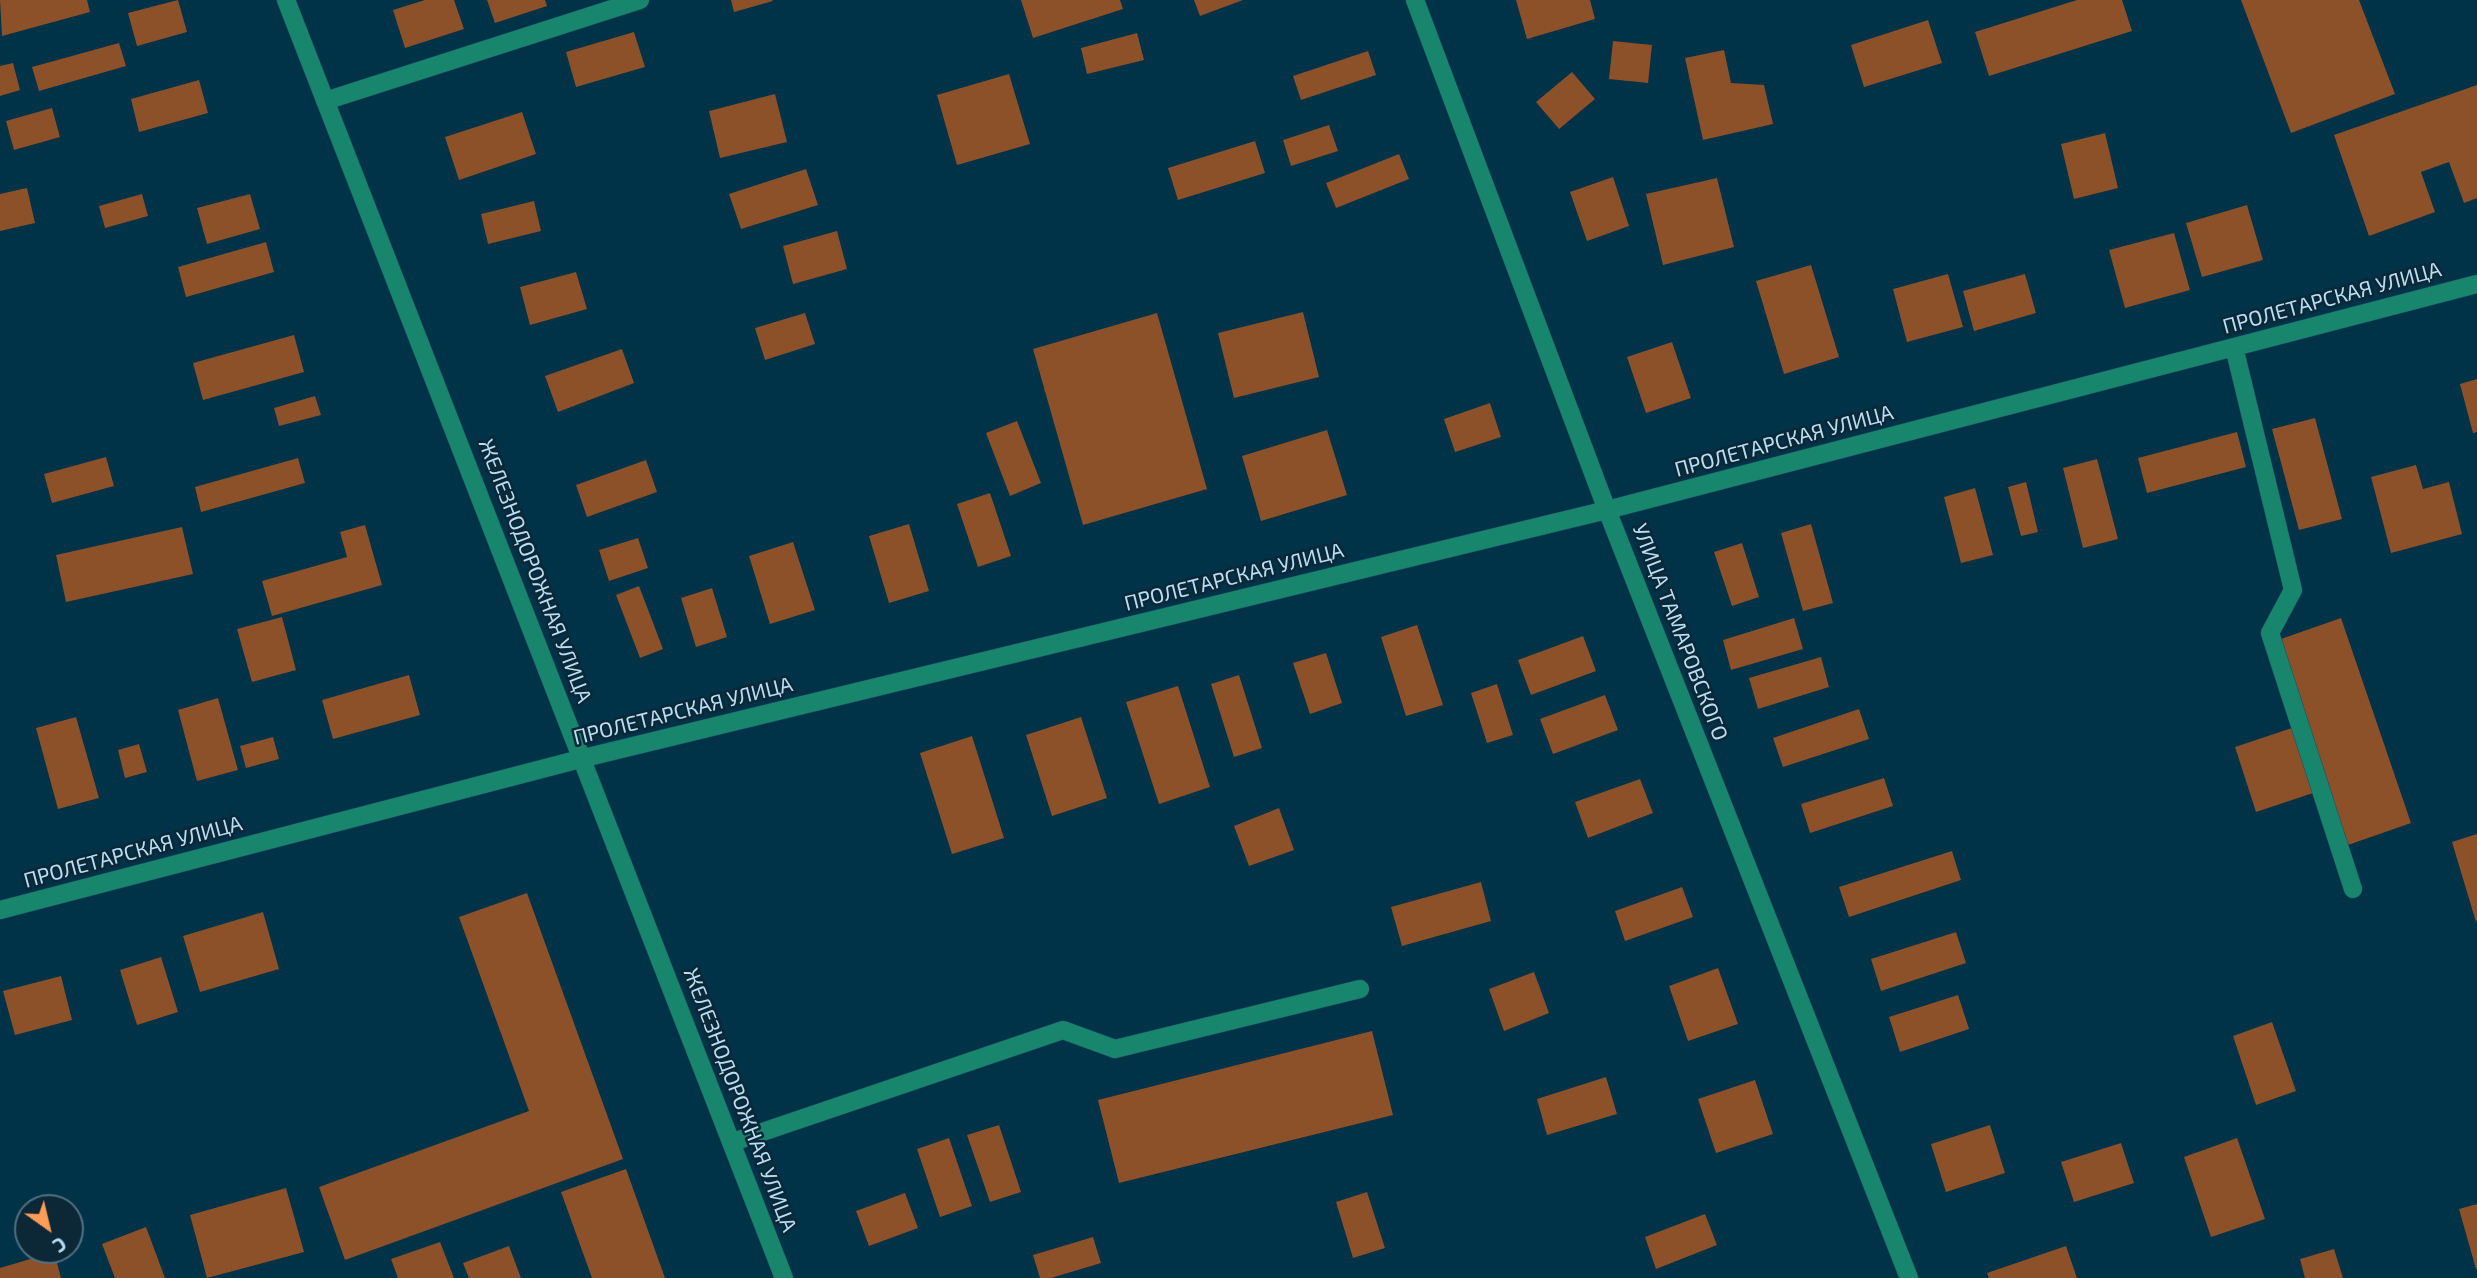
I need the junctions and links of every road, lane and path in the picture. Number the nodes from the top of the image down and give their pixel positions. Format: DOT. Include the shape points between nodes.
graph roads {
  1 [pos="286,0"];
  2 [pos="640,0"];
  3 [pos="1415,0"];
  4 [pos="325,101"];
  5 [pos="2477,284"];
  6 [pos="2234,347"];
  7 [pos="1607,510"];
  8 [pos="584,758"];
  9 [pos="2353,889"];
  10 [pos="0,910"];
  11 [pos="1360,989"];
  12 [pos="733,1142"];
  13 [pos="784,1278"];
  14 [pos="1909,1278"];
  1 -- 4 [label="street, ЖЕЛЕЗНОДОРОЖНАЯ УЛИЦА"];
  2 -- 4 [label="street"];
  3 -- 7 [label="street, УЛИЦА ТАМАРОВСКОГО"];
  4 -- 8 [label="street, ЖЕЛЕЗНОДОРОЖНАЯ УЛИЦА"];
  5 -- 6 [label="street, ПРОЛЕТАРСКАЯ УЛИЦА"];
  6 -- 7 [label="street, ПРОЛЕТАРСКАЯ УЛИЦА"];
  6 -- 9 [label="street" via="2293,590 2270,632"];
  7 -- 8 [label="street, ПРОЛЕТАРСКАЯ УЛИЦА"];
  7 -- 14 [label="street, УЛИЦА ТАМАРОВСКОГО"];
  8 -- 10 [label="street, ПРОЛЕТАРСКАЯ УЛИЦА"];
  8 -- 12 [label="street, ЖЕЛЕЗНОДОРОЖНАЯ УЛИЦА"];
  11 -- 12 [label="street" via="1115,1049 1063,1030"];
  12 -- 13 [label="street, ЖЕЛЕЗНОДОРОЖНАЯ УЛИЦА"];
}
